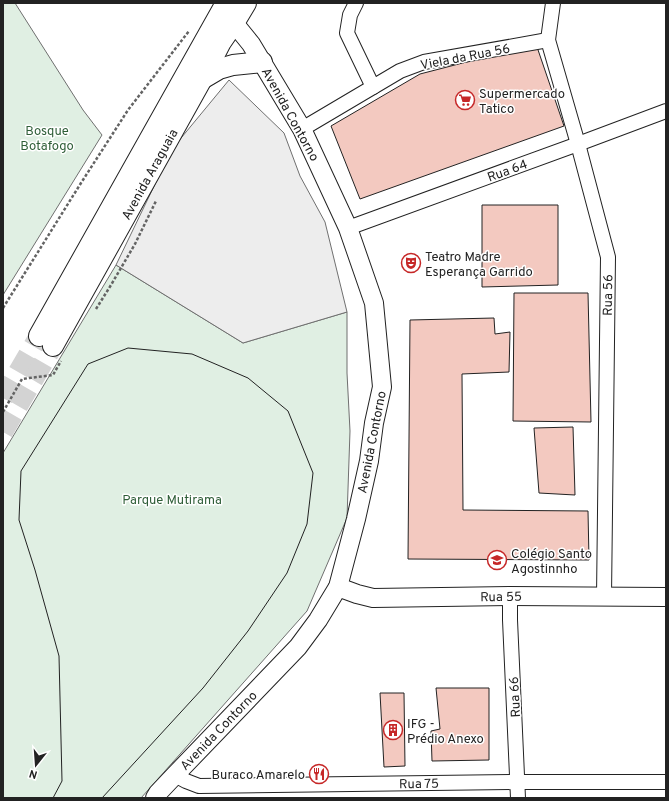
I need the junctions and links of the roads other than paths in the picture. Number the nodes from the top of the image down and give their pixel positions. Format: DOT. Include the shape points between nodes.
graph roads {
  1 [pos="227,3"];
  2 [pos="246,3"];
  3 [pos="356,3"];
  4 [pos="553,3"];
  5 [pos="234,23"];
  6 [pos="548,40"];
  7 [pos="262,62"];
  8 [pos="202,79"];
  9 [pos="373,87"];
  10 [pos="666,111"];
  11 [pos="302,129"];
  12 [pos="578,144"];
  13 [pos="348,228"];
  14 [pos="338,586"];
  15 [pos="510,596"];
  16 [pos="604,596"];
  17 [pos="666,597"];
  18 [pos="175,775"];
  19 [pos="518,782"];
  20 [pos="666,782"];
  21 [pos="155,798"];
  22 [pos="518,798"];
  1 -- 5 [label="street, Avenida Contorno"];
  1 -- 8 [label="main road, Avenida Araguaia" via="46,341"];
  2 -- 5 [label="main road, Avenida Araguaia"];
  3 -- 9 [label="street" via="350,15 348,33"];
  4 -- 6 [label="street, Rua 56"];
  5 -- 7 [label="street, Avenida Contorno"];
  5 -- 8 [label="main road, Avenida Araguaia"];
  6 -- 9 [label="street, Viela da Rua 56" via="424,62 400,71"];
  6 -- 12 [label="street, Rua 56"];
  7 -- 8 [label="main road" via="233,65 219,69"];
  7 -- 11 [label="street, Avenida Contorno"];
  9 -- 11 [label="street, Viela da Rua 56"];
  10 -- 12 [label="street, Rua 64"];
  11 -- 13 [label="street, Avenida Contorno"];
  12 -- 13 [label="street, Rua 64"];
  12 -- 16 [label="street, Rua 56" via="608,257"];
  13 -- 14 [label="street, Avenida Contorno" via="374,303 382,387 369,462"];
  14 -- 15 [label="street, Rua 55" via="373,598"];
  14 -- 18 [label="street, Avenida Contorno" via="298,647"];
  15 -- 16 [label="street, Rua 55"];
  15 -- 19 [label="street, Rua 66"];
  16 -- 17 [label="street, Rua 55"];
  18 -- 19 [label="street, Rua 75" via="199,786"];
  18 -- 21 [label="street, Avenida Contorno"];
  19 -- 20 [label="street, Rua 75"];
  19 -- 22 [label="street, Rua 66"];
}
